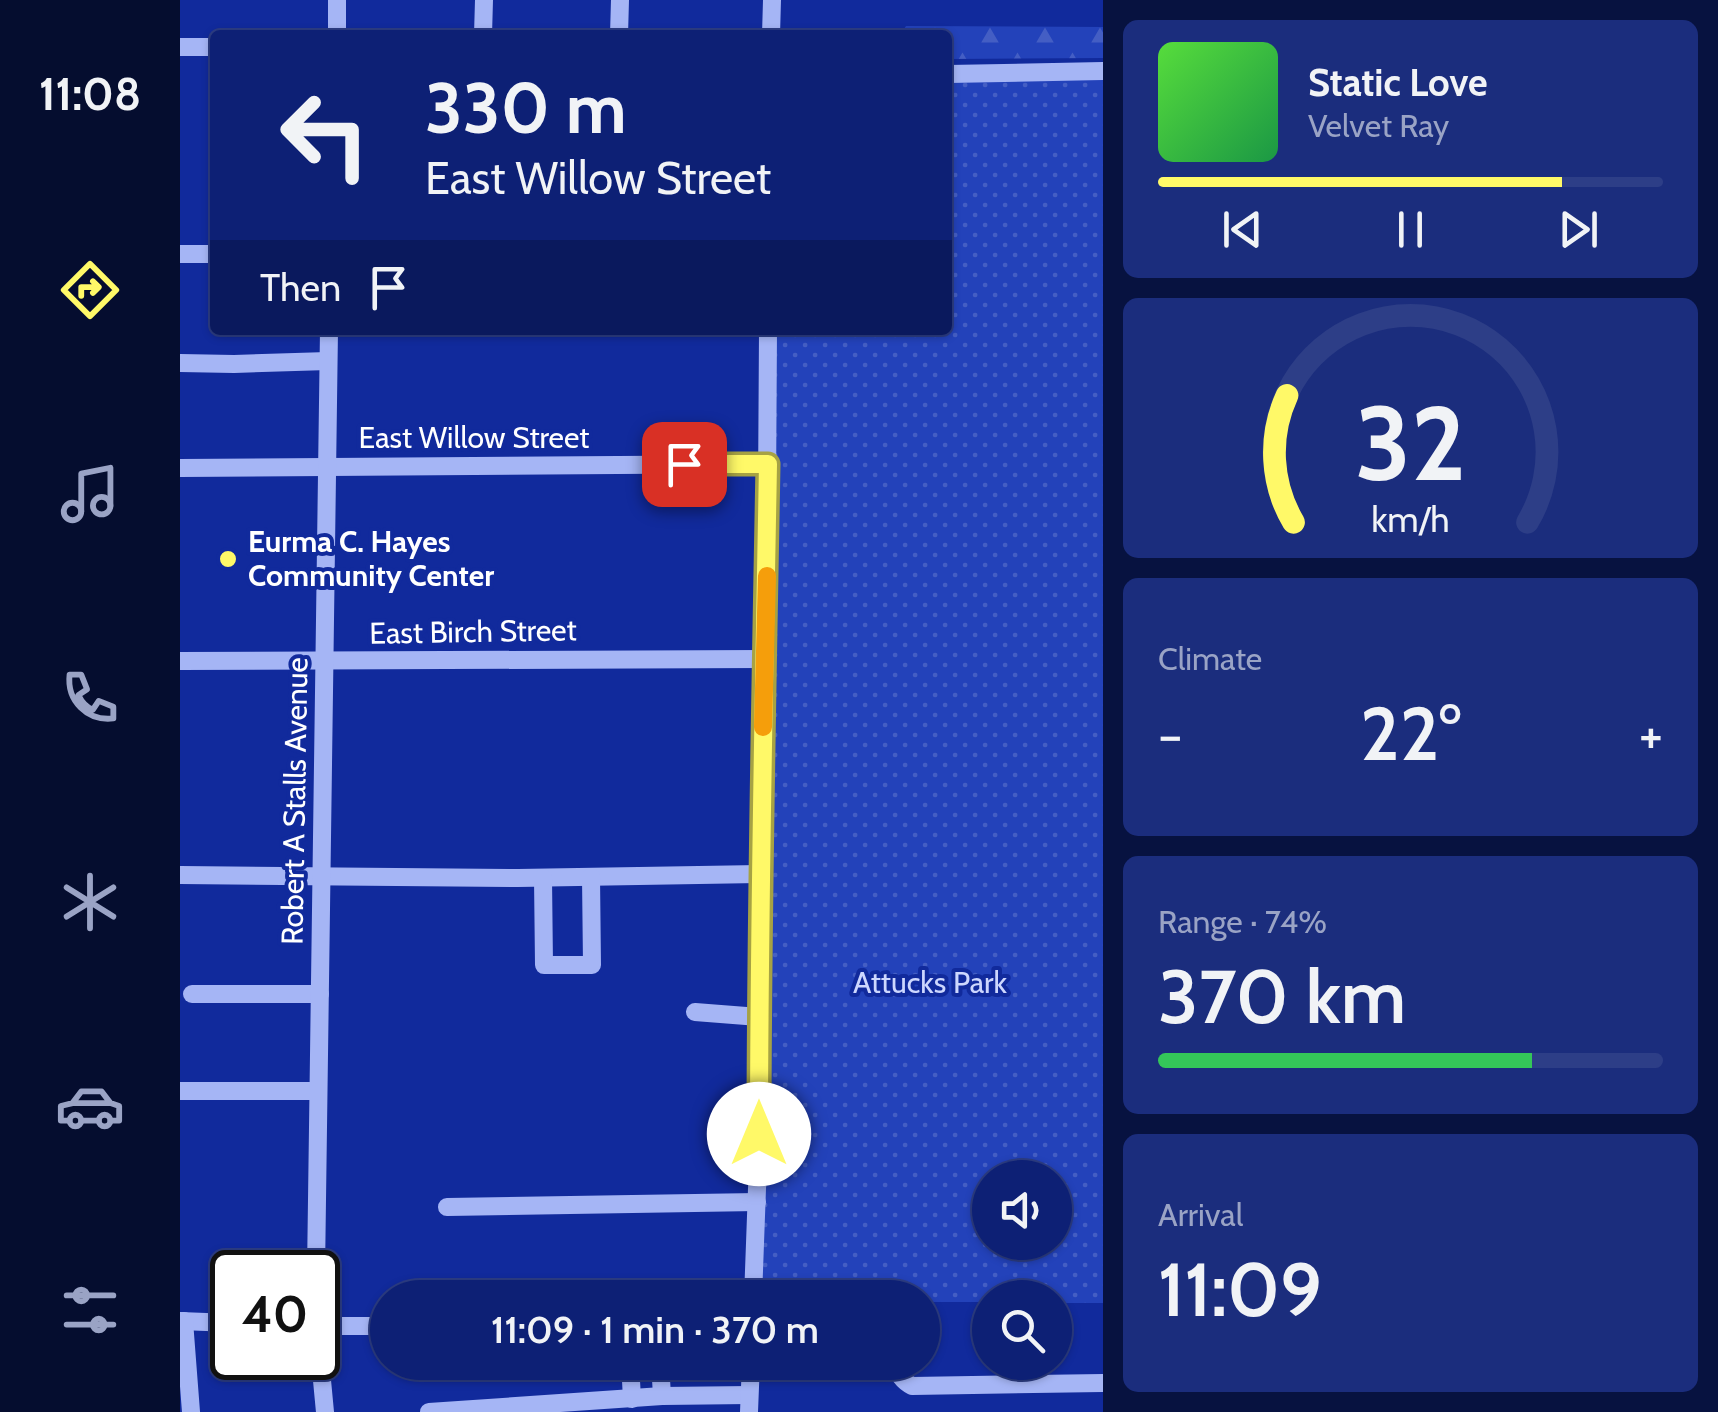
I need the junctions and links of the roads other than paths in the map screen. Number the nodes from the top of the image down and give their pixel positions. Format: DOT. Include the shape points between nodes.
graph roads {
  1 [pos="337,0"];
  2 [pos="484,0"];
  3 [pos="620,0"];
  4 [pos="772,0"];
  5 [pos="336,30"];
  6 [pos="483,30"];
  7 [pos="620,30"];
  8 [pos="770,30"];
  9 [pos="180,46"];
  10 [pos="210,46"];
  11 [pos="1103,71"];
  12 [pos="952,74"];
  13 [pos="180,254"];
  14 [pos="210,254"];
  15 [pos="329,335"];
  16 [pos="768,335"];
  17 [pos="328,361"];
  18 [pos="180,363"];
  19 [pos="768,464"];
  20 [pos="326,466"];
  21 [pos="180,468"];
  22 [pos="766,659"];
  23 [pos="180,661"];
  24 [pos="325,661"];
  25 [pos="760,874"];
  26 [pos="323,875"];
  27 [pos="180,876"];
  28 [pos="590,877"];
  29 [pos="542,878"];
  30 [pos="192,994"];
  31 [pos="320,994"];
  32 [pos="695,1012"];
  33 [pos="759,1017"];
  34 [pos="180,1091"];
  35 [pos="317,1091"];
  36 [pos="757,1202"];
  37 [pos="447,1207"];
  38 [pos="316,1250"];
  39 [pos="754,1280"];
  40 [pos="182,1321"];
  41 [pos="210,1322"];
  42 [pos="340,1326"];
  43 [pos="370,1326"];
  44 [pos="322,1380"];
  45 [pos="631,1380"];
  46 [pos="661,1380"];
  47 [pos="905,1380"];
  48 [pos="1103,1383"];
  49 [pos="662,1396"];
  50 [pos="632,1399"];
  51 [pos="749,1404"];
  52 [pos="192,1412"];
  53 [pos="325,1412"];
  54 [pos="429,1412"];
  1 -- 5 [label="street"];
  2 -- 6 [label="street"];
  3 -- 7 [label="street"];
  4 -- 8 [label="street"];
  9 -- 10 [label="street"];
  11 -- 12 [label="street"];
  13 -- 14 [label="street"];
  15 -- 17 [label="street, Robert A Stalls Avenue"];
  16 -- 19 [label="street"];
  17 -- 18 [label="street"];
  17 -- 20 [label="street, Robert A Stalls Avenue"];
  19 -- 20 [label="street, East Willow Street"];
  19 -- 22 [label="street"];
  20 -- 21 [label="street, East Willow Street"];
  20 -- 24 [label="street, Robert A Stalls Avenue"];
  22 -- 24 [label="street, East Birch Street"];
  22 -- 25 [label="street"];
  23 -- 24 [label="street, East Birch Street"];
  24 -- 26 [label="street, Robert A Stalls Avenue"];
  25 -- 28 [label="street"];
  25 -- 33 [label="street"];
  26 -- 27 [label="street"];
  26 -- 29 [label="street"];
  26 -- 31 [label="street, Robert A Stalls Avenue"];
  28 -- 29 [label="street"];
  28 -- 29 [label="street" via="592,964 544,965"];
  30 -- 31 [label="street"];
  31 -- 35 [label="street, Robert A Stalls Avenue"];
  32 -- 33 [label="street"];
  33 -- 36 [label="street"];
  34 -- 35 [label="street"];
  35 -- 38 [label="street, Robert A Stalls Avenue"];
  36 -- 37 [label="street"];
  36 -- 39 [label="street"];
  40 -- 41 [label="street"];
  40 -- 52 [label="street"];
  42 -- 43 [label="street"];
  44 -- 53 [label="street"];
  45 -- 50 [label="street"];
  46 -- 49 [label="street"];
  47 -- 48 [label="street" via="912,1386"];
  49 -- 50 [label="street"];
  49 -- 51 [label="street"];
  50 -- 54 [label="street"];
}
